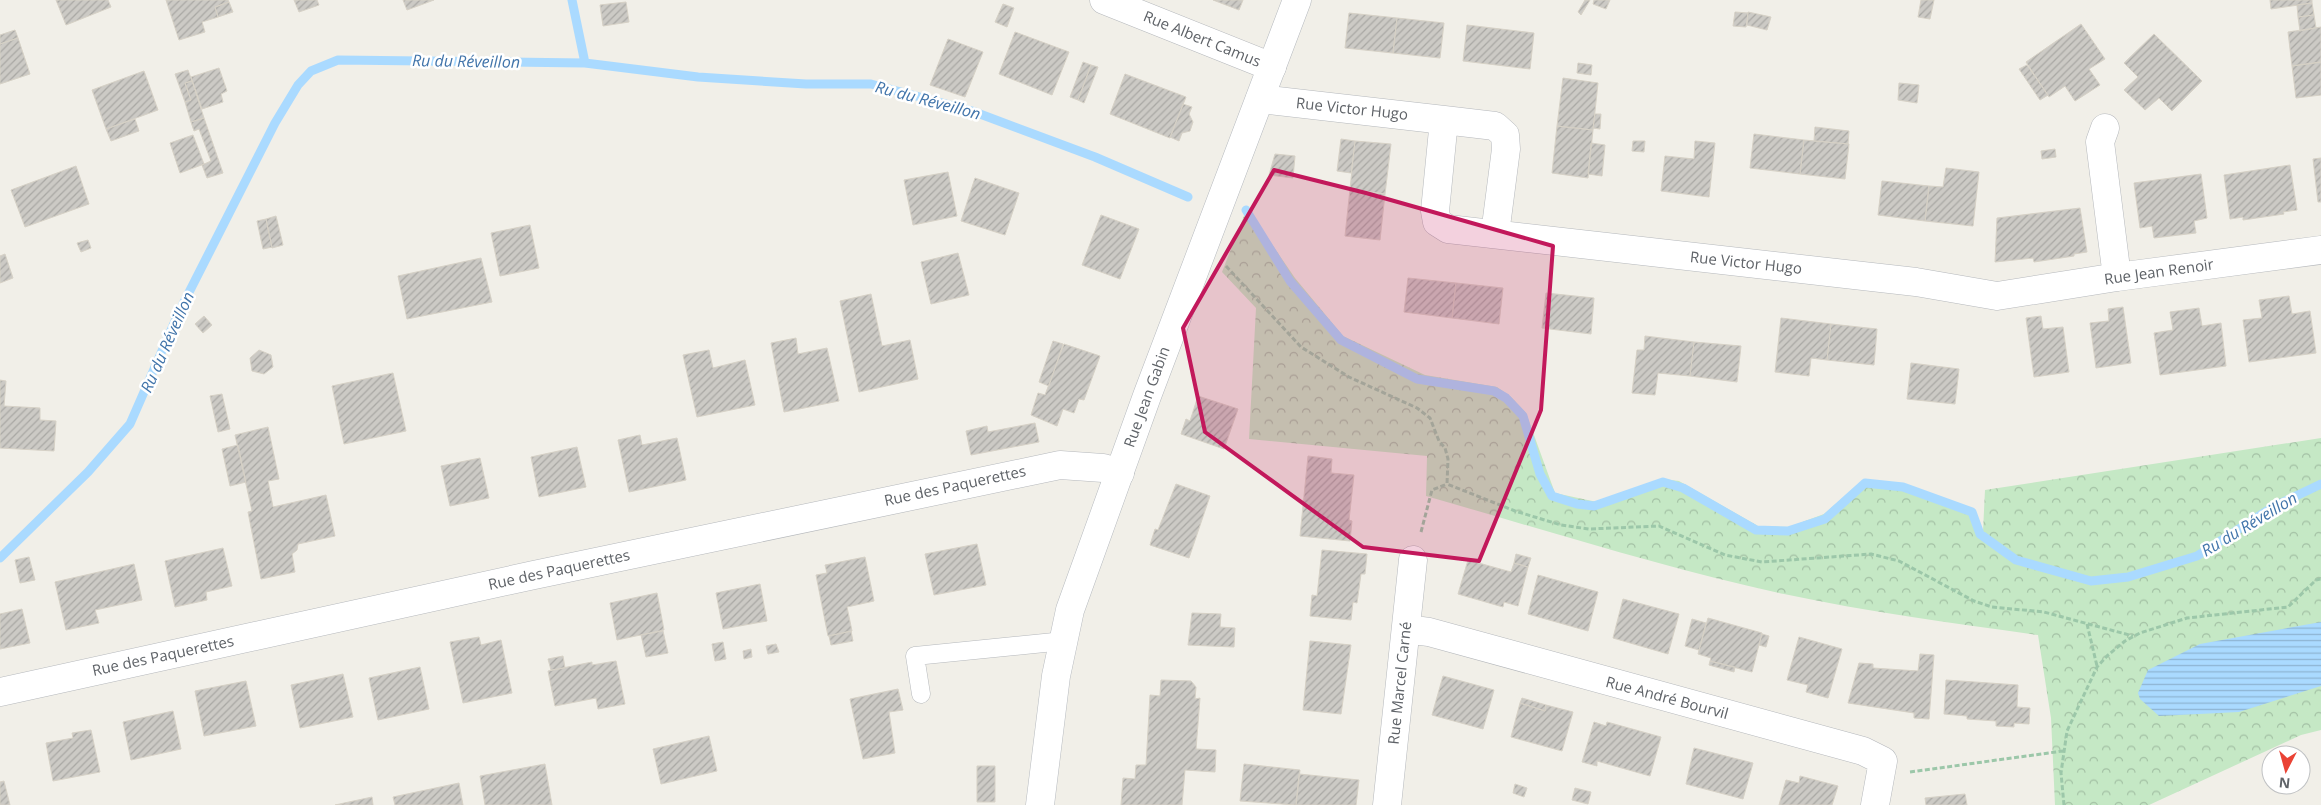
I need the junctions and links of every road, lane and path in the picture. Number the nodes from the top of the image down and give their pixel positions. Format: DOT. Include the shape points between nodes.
graph roads {
  1 [pos="1104,0"];
  2 [pos="1297,0"];
  3 [pos="1272,67"];
  4 [pos="1260,99"];
  5 [pos="1444,120"];
  6 [pos="2104,128"];
  7 [pos="1495,234"];
  8 [pos="2321,250"];
  9 [pos="1200,254"];
  10 [pos="2117,277"];
  11 [pos="1997,296"];
  12 [pos="1120,473"];
  13 [pos="1447,484"];
  14 [pos="1414,560"];
  15 [pos="2321,579"];
  16 [pos="2086,623"];
  17 [pos="1406,629"];
  18 [pos="2133,636"];
  19 [pos="1064,641"];
  20 [pos="2097,667"];
  21 [pos="0,692"];
  22 [pos="921,694"];
  23 [pos="2063,751"];
  24 [pos="1881,772"];
  25 [pos="1040,805"];
  26 [pos="1387,805"];
  27 [pos="1875,805"];
  28 [pos="2064,805"];
  1 -- 3 [label="street, Rue Albert Camus"];
  2 -- 3 [label="street, Rue Jean Gabin"];
  3 -- 4 [label="street, Rue Jean Gabin"];
  4 -- 5 [label="street, Rue Victor Hugo"];
  4 -- 9 [label="street, Rue Jean Gabin"];
  5 -- 7 [label="street, Rue Victor Hugo" via="1435,211 1438,222 1448,229"];
  5 -- 7 [label="street, Rue Victor Hugo" via="1495,126 1505,135"];
  6 -- 10 [label="street" via="2100,142"];
  7 -- 11 [label="street, Rue Victor Hugo" via="1916,282"];
  8 -- 10 [label="street, Rue Jean Renoir"];
  9 -- 12 [label="street, Rue Jean Gabin"];
  9 -- 13 [label="path" via="1224,264 1301,347 1430,418 1447,454"];
  10 -- 11 [label="street, Rue Jean Renoir"];
  12 -- 19 [label="street, Rue Jean Gabin" via="1070,610"];
  12 -- 21 [label="street, Rue des Paquerettes" via="1103,468 1060,465 534,575"];
  13 -- 14 [label="path" via="1432,490"];
  13 -- 16 [label="path" via="1515,511 1561,524 1589,528 1659,526 1725,555 1748,560 1871,554 1887,557 1974,601 2006,609 2044,612"];
  14 -- 17 [label="street, Rue Marcel Carné"];
  15 -- 18 [label="path" via="2288,607 2187,618"];
  16 -- 18 [label="path"];
  16 -- 20 [label="path"];
  17 -- 24 [label="street, Rue André Bourvil" via="1429,632 1863,751 1883,761"];
  17 -- 26 [label="street, Rue Marcel Carné"];
  18 -- 20 [label="path"];
  19 -- 22 [label="lane" via="915,656"];
  19 -- 25 [label="street, Rue Jean Gabin" via="1056,676"];
  20 -- 23 [label="path" via="2067,731"];
  23 -- 24 [label="path" via="1906,772"];
  23 -- 28 [label="path"];
  24 -- 27 [label="street"];
}
